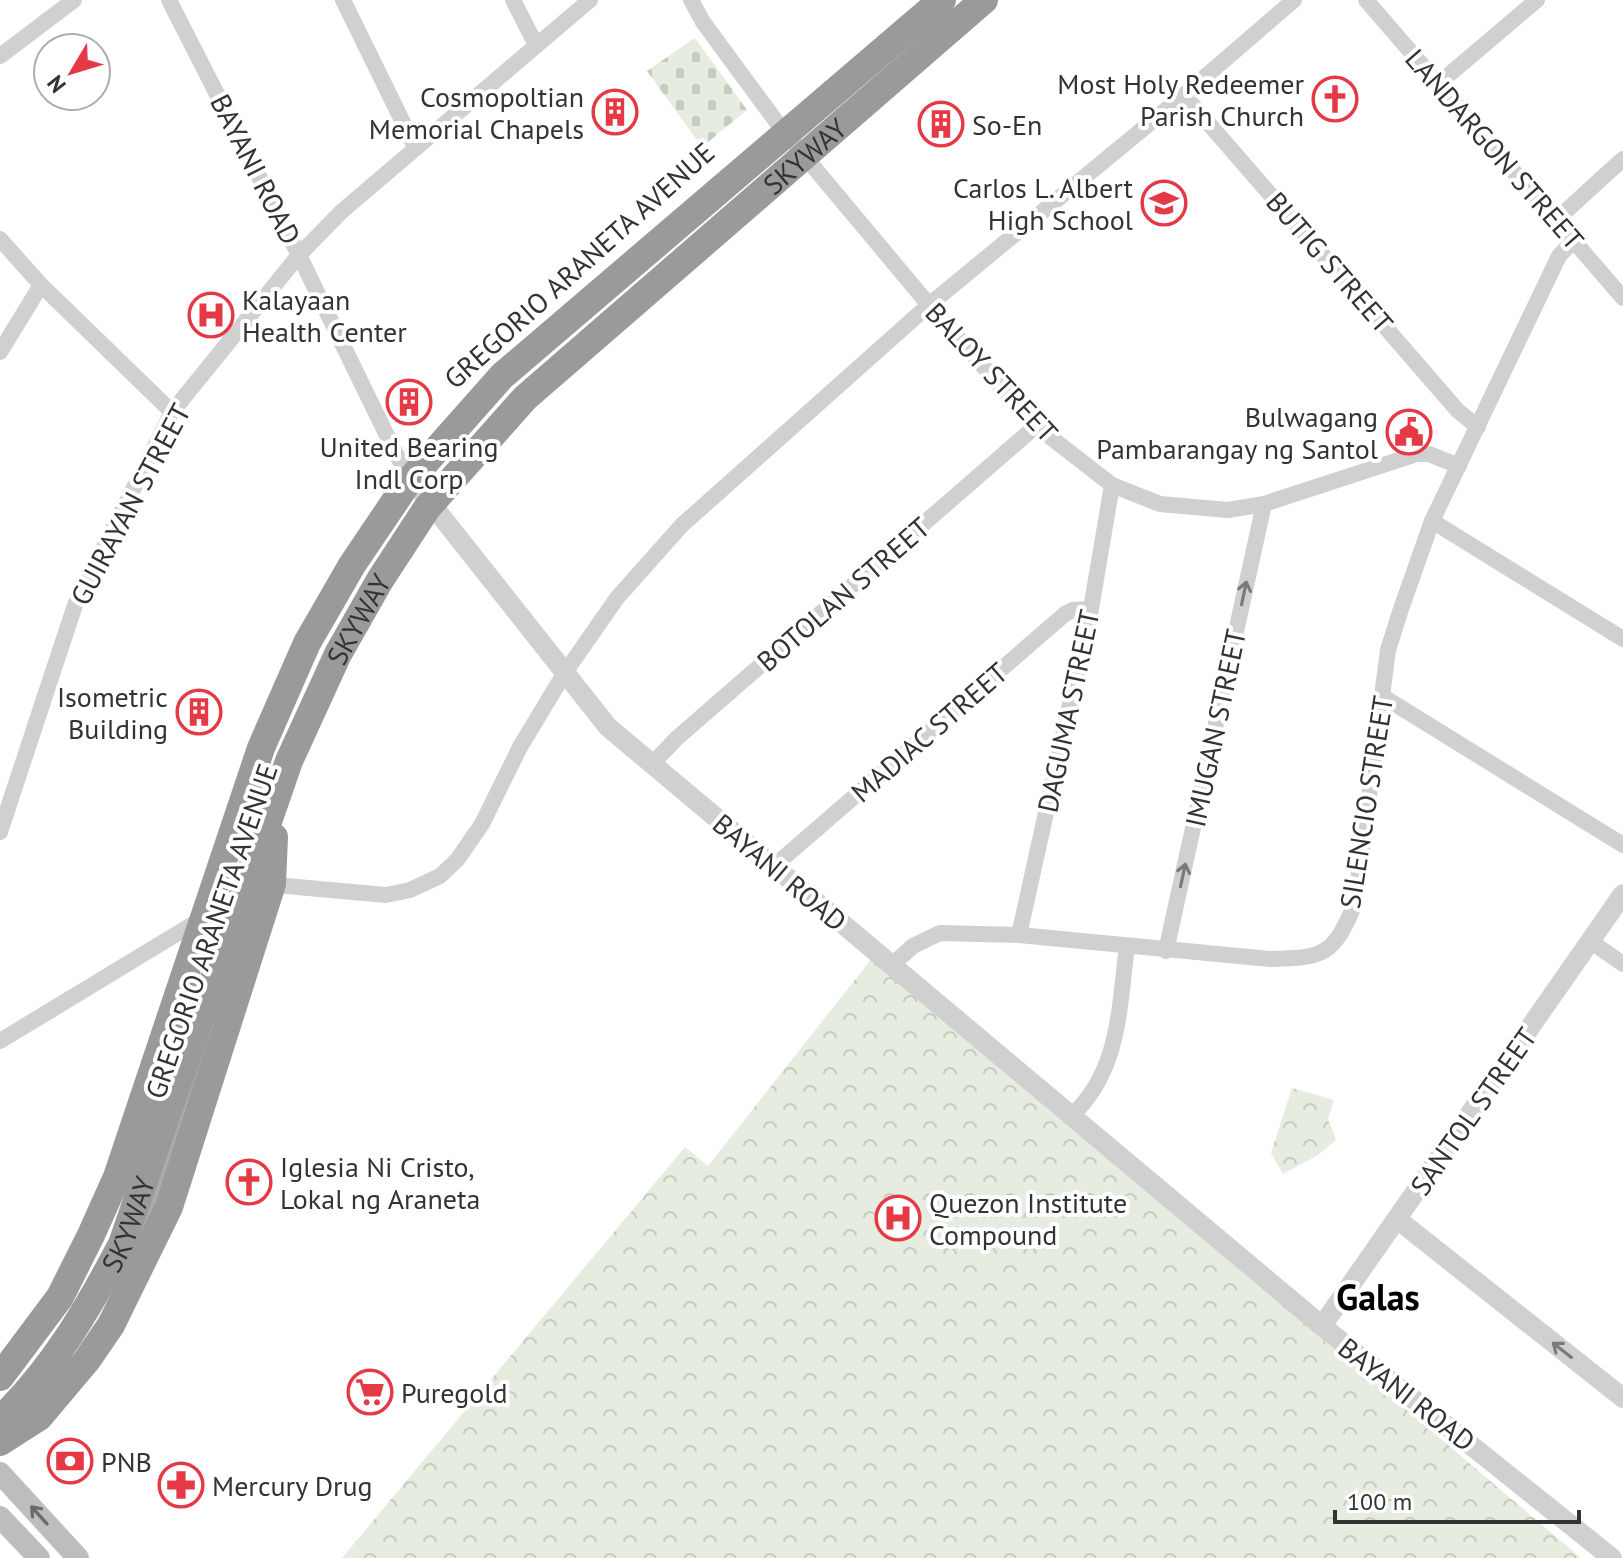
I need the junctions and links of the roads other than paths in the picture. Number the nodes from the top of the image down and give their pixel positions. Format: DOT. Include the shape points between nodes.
graph roads {
  1 [pos="74,0"];
  2 [pos="169,0"];
  3 [pos="343,0"];
  4 [pos="513,0"];
  5 [pos="590,0"];
  6 [pos="691,0"];
  7 [pos="930,0"];
  8 [pos="942,0"];
  9 [pos="984,0"];
  10 [pos="993,0"];
  11 [pos="1294,0"];
  12 [pos="1366,0"];
  13 [pos="1537,0"];
  14 [pos="536,45"];
  15 [pos="0,56"];
  16 [pos="850,79"];
  17 [pos="1438,84"];
  18 [pos="1184,95"];
  19 [pos="781,128"];
  20 [pos="415,147"];
  21 [pos="1623,159"];
  22 [pos="807,160"];
  23 [pos="1556,220"];
  24 [pos="0,239"];
  25 [pos="1574,240"];
  26 [pos="299,255"];
  27 [pos="41,285"];
  28 [pos="1623,298"];
  29 [pos="929,305"];
  30 [pos="0,352"];
  31 [pos="172,412"];
  32 [pos="1036,426"];
  33 [pos="1478,427"];
  34 [pos="1459,466"];
  35 [pos="407,473"];
  36 [pos="1112,485"];
  37 [pos="1264,504"];
  38 [pos="433,509"];
  39 [pos="1432,521"];
  40 [pos="1091,609"];
  41 [pos="1623,639"];
  42 [pos="564,674"];
  43 [pos="1382,696"];
  44 [pos="651,765"];
  45 [pos="0,832"];
  46 [pos="274,837"];
  47 [pos="1623,845"];
  48 [pos="773,867"];
  49 [pos="263,893"];
  50 [pos="1623,894"];
  51 [pos="193,924"];
  52 [pos="1019,935"];
  53 [pos="1590,941"];
  54 [pos="1127,946"];
  55 [pos="1166,951"];
  56 [pos="1623,964"];
  57 [pos="892,965"];
  58 [pos="0,1041"];
  59 [pos="1071,1116"];
  60 [pos="1397,1219"];
  61 [pos="1322,1326"];
  62 [pos="0,1363"];
  63 [pos="0,1377"];
  64 [pos="1623,1398"];
  65 [pos="0,1420"];
  66 [pos="0,1440"];
  67 [pos="0,1473"];
  68 [pos="0,1517"];
  69 [pos="39,1558"];
  70 [pos="78,1558"];
  71 [pos="1612,1558"];
  1 -- 15 [label="street"];
  2 -- 26 [label="street, BAYANI ROAD"];
  3 -- 20 [label="street"];
  4 -- 14 [label="street"];
  5 -- 14 [label="street, GUIRAYAN STREET"];
  6 -- 19 [label="street, BALOY STREET"];
  7 -- 16 [label="highway, bridge"];
  7 -- 19 [label="main road, GREGORIO ARANETA AVENUE"];
  8 -- 16 [label="highway, SKYWAY, bridge"];
  9 -- 65 [label="highway, SKYWAY, bridge" via="525,398 427,508 338,654 289,761 122,1244 87,1312"];
  10 -- 22 [label="main road, GREGORIO ARANETA AVENUE"];
  11 -- 18 [label="street"];
  12 -- 17 [label="street, LANDARGON STREET"];
  13 -- 17 [label="street"];
  14 -- 20 [label="street, GUIRAYAN STREET"];
  16 -- 63 [label="highway, SKYWAY, bridge" via="502,376 408,482 352,565 307,643 261,748 117,1177 60,1297"];
  17 -- 23 [label="street, LANDARGON STREET"];
  18 -- 29 [label="street"];
  18 -- 33 [label="street, BUTIG STREET" via="1458,411"];
  19 -- 22 [label="street, BALOY STREET"];
  19 -- 35 [label="main road, GREGORIO ARANETA AVENUE" via="497,375"];
  20 -- 26 [label="street, GUIRAYAN STREET"];
  21 -- 23 [label="street"];
  22 -- 29 [label="street, BALOY STREET"];
  22 -- 38 [label="main road, GREGORIO ARANETA AVENUE" via="528,404"];
  23 -- 25 [label="street, LANDARGON STREET"];
  24 -- 27 [label="street"];
  25 -- 28 [label="street, LANDARGON STREET"];
  25 -- 33 [label="street, SILENCIO STREET" via="1559,256"];
  26 -- 31 [label="street, GUIRAYAN STREET"];
  26 -- 35 [label="street, BAYANI ROAD"];
  27 -- 30 [label="street"];
  27 -- 31 [label="street"];
  29 -- 32 [label="street, BALOY STREET"];
  29 -- 42 [label="street" via="682,525 617,598"];
  31 -- 45 [label="street, GUIRAYAN STREET" via="75,605"];
  32 -- 36 [label="street, BALOY STREET"];
  32 -- 44 [label="street, BOTOLAN STREET"];
  33 -- 34 [label="street, SILENCIO STREET"];
  34 -- 37 [label="street, BALOY STREET" via="1417,454"];
  34 -- 39 [label="street, SILENCIO STREET"];
  35 -- 38 [label="street, BAYANI ROAD"];
  35 -- 51 [label="main road, GREGORIO ARANETA AVENUE" via="302,642 252,748"];
  36 -- 37 [label="street, BALOY STREET" via="1160,504 1228,510"];
  36 -- 40 [label="street, DAGUMA STREET"];
  55 -- 37 [label="street, IMUGAN STREET, one-way"];
  38 -- 42 [label="street, BAYANI ROAD"];
  38 -- 46 [label="main road, GREGORIO ARANETA AVENUE" via="348,660 300,764"];
  39 -- 41 [label="street"];
  39 -- 43 [label="street, SILENCIO STREET" via="1388,650"];
  40 -- 48 [label="street, MADIAC STREET" via="1065,614"];
  40 -- 52 [label="street, DAGUMA STREET"];
  42 -- 44 [label="street, BAYANI ROAD" via="608,727"];
  42 -- 49 [label="street" via="482,824 440,876 386,895"];
  43 -- 47 [label="street"];
  43 -- 55 [label="street, SILENCIO STREET" via="1355,904 1342,935 1305,958"];
  44 -- 48 [label="street, BAYANI ROAD"];
  46 -- 49 [label="highway"];
  48 -- 57 [label="street, BAYANI ROAD"];
  49 -- 66 [label="highway" via="169,1207 111,1325 87,1360 39,1417"];
  50 -- 53 [label="street, SANTOL STREET"];
  51 -- 58 [label="street"];
  51 -- 62 [label="main road, GREGORIO ARANETA AVENUE" via="107,1180 84,1233 26,1332"];
  52 -- 54 [label="street, SILENCIO STREET"];
  52 -- 57 [label="street, SILENCIO STREET" via="940,933 913,946"];
  53 -- 56 [label="street"];
  53 -- 60 [label="street, SANTOL STREET"];
  54 -- 55 [label="street, SILENCIO STREET"];
  54 -- 59 [label="street" via="1110,1060 1098,1085"];
  57 -- 59 [label="street, BAYANI ROAD"];
  59 -- 61 [label="street, BAYANI ROAD"];
  60 -- 61 [label="street, SANTOL STREET"];
  64 -- 60 [label="street, one-way"];
  61 -- 71 [label="street, BAYANI ROAD"];
  70 -- 67 [label="main road, one-way"];
  68 -- 69 [label="main road"];
}
